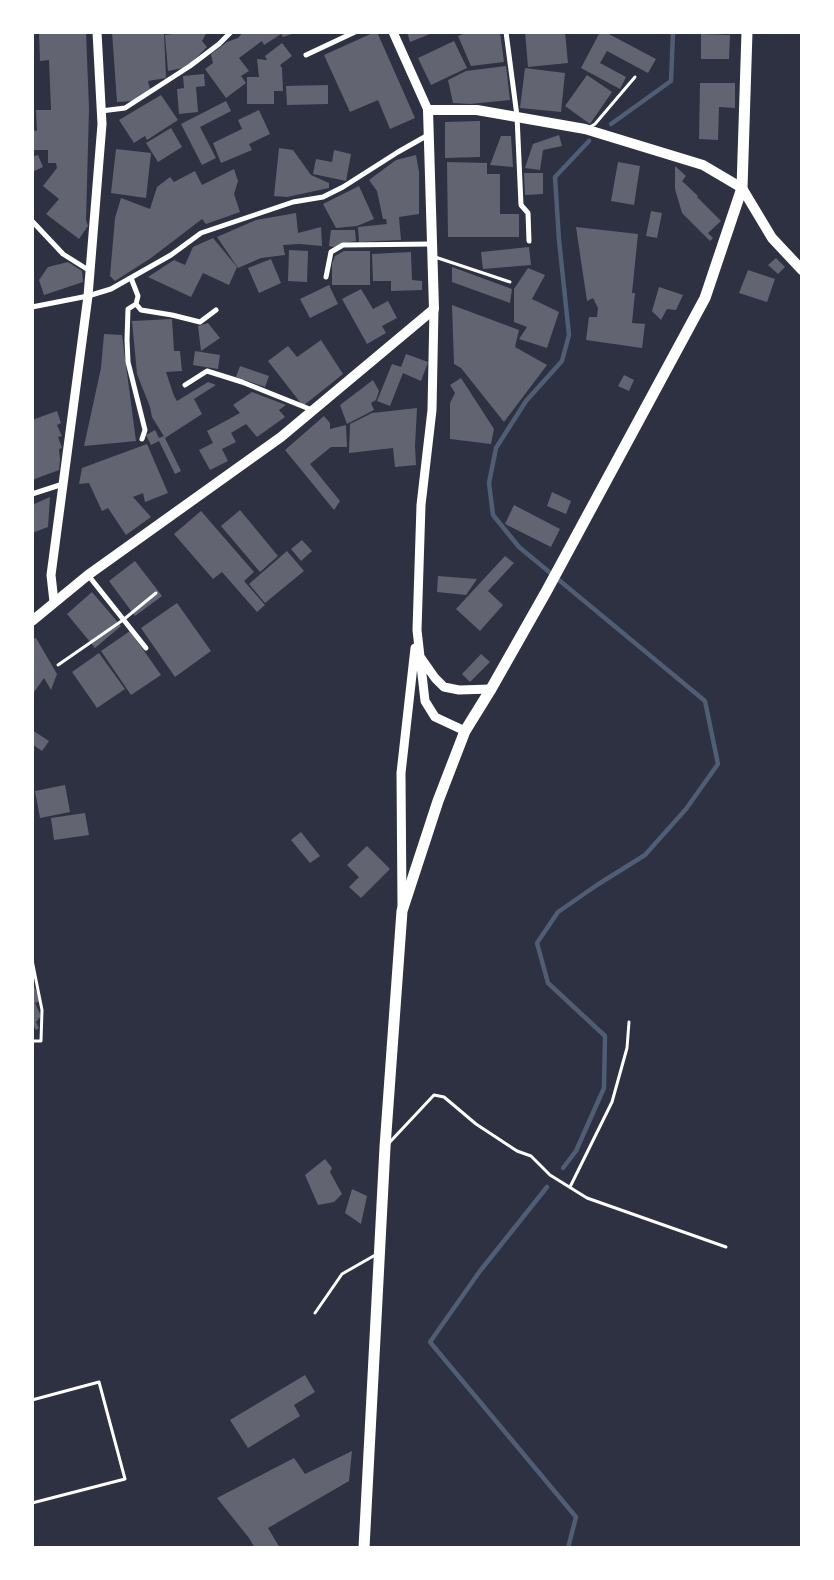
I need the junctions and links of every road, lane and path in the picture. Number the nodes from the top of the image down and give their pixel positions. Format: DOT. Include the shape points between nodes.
graph roads {
  1 [pos="97,32"];
  2 [pos="231,32"];
  3 [pos="355,32"];
  4 [pos="393,32"];
  5 [pos="506,32"];
  6 [pos="747,32"];
  7 [pos="306,55"];
  8 [pos="635,77"];
  9 [pos="428,110"];
  10 [pos="101,111"];
  11 [pos="518,116"];
  12 [pos="585,129"];
  13 [pos="428,135"];
  14 [pos="742,188"];
  15 [pos="32,221"];
  16 [pos="529,241"];
  17 [pos="432,244"];
  18 [pos="432,256"];
  19 [pos="802,270"];
  20 [pos="90,271"];
  21 [pos="326,277"];
  22 [pos="131,278"];
  23 [pos="510,282"];
  24 [pos="88,296"];
  25 [pos="136,304"];
  26 [pos="32,307"];
  27 [pos="434,309"];
  28 [pos="216,310"];
  29 [pos="185,385"];
  30 [pos="313,410"];
  31 [pos="142,439"];
  32 [pos="63,484"];
  33 [pos="32,494"];
  34 [pos="88,575"];
  35 [pos="156,593"];
  36 [pos="54,602"];
  37 [pos="123,620"];
  38 [pos="32,621"];
  39 [pos="417,630"];
  40 [pos="146,648"];
  41 [pos="58,665"];
  42 [pos="492,689"];
  43 [pos="465,731"];
  44 [pos="402,912"];
  45 [pos="32,960"];
  46 [pos="630,1022"];
  47 [pos="32,1041"];
  48 [pos="385,1147"];
  49 [pos="570,1187"];
  50 [pos="726,1247"];
  51 [pos="379,1252"];
  52 [pos="315,1313"];
  53 [pos="32,1400"];
  54 [pos="32,1503"];
  55 [pos="364,1548"];
  1 -- 10 [label="street"];
  2 -- 10 [label="street" via="190,66 125,108"];
  3 -- 7 [label="street"];
  4 -- 9 [label="street"];
  5 -- 11 [label="street"];
  6 -- 14 [label="main road"];
  8 -- 12 [label="lane" via="595,124"];
  9 -- 11 [label="main road" via="477,110"];
  9 -- 13 [label="main road"];
  10 -- 20 [label="street"];
  11 -- 12 [label="main road"];
  11 -- 16 [label="street" via="521,205 528,213"];
  12 -- 14 [label="main road" via="703,165"];
  13 -- 17 [label="main road"];
  13 -- 22 [label="street" via="323,197 293,202 201,233"];
  14 -- 19 [label="main road" via="772,238"];
  14 -- 42 [label="main road" via="705,298"];
  15 -- 20 [label="street" via="63,254"];
  17 -- 18 [label="main road"];
  17 -- 21 [label="street" via="343,245 332,252"];
  18 -- 23 [label="lane"];
  18 -- 27 [label="main road"];
  20 -- 24 [label="street"];
  22 -- 24 [label="street"];
  22 -- 25 [label="street" via="138,296"];
  24 -- 26 [label="street"];
  24 -- 32 [label="street"];
  25 -- 28 [label="street" via="141,310 200,322"];
  25 -- 31 [label="street" via="128,309 126,340 128,362 145,430"];
  27 -- 30 [label="main road"];
  27 -- 39 [label="street" via="432,410 421,505"];
  29 -- 30 [label="street" via="207,371"];
  30 -- 34 [label="main road"];
  32 -- 33 [label="street"];
  32 -- 36 [label="street" via="51,575"];
  34 -- 36 [label="main road"];
  34 -- 37 [label="street"];
  35 -- 37 [label="lane"];
  36 -- 38 [label="main road"];
  37 -- 40 [label="street"];
  37 -- 41 [label="lane"];
  39 -- 42 [label="street" via="422,658 444,687"];
  39 -- 43 [label="street" via="425,701 434,717"];
  39 -- 44 [label="street" via="401,774"];
  42 -- 43 [label="main road"];
  43 -- 44 [label="main road"];
  44 -- 48 [label="main road"];
  45 -- 47 [label="lane" via="42,1010 41,1041"];
  46 -- 49 [label="lane" via="612,1102"];
  48 -- 49 [label="lane" via="434,1096 444,1097 476,1124 517,1151 531,1156 550,1175"];
  48 -- 51 [label="main road"];
  49 -- 50 [label="lane" via="587,1198"];
  51 -- 52 [label="lane" via="342,1274"];
  51 -- 55 [label="main road"];
  53 -- 54 [label="lane" via="99,1382 126,1479"];
}
